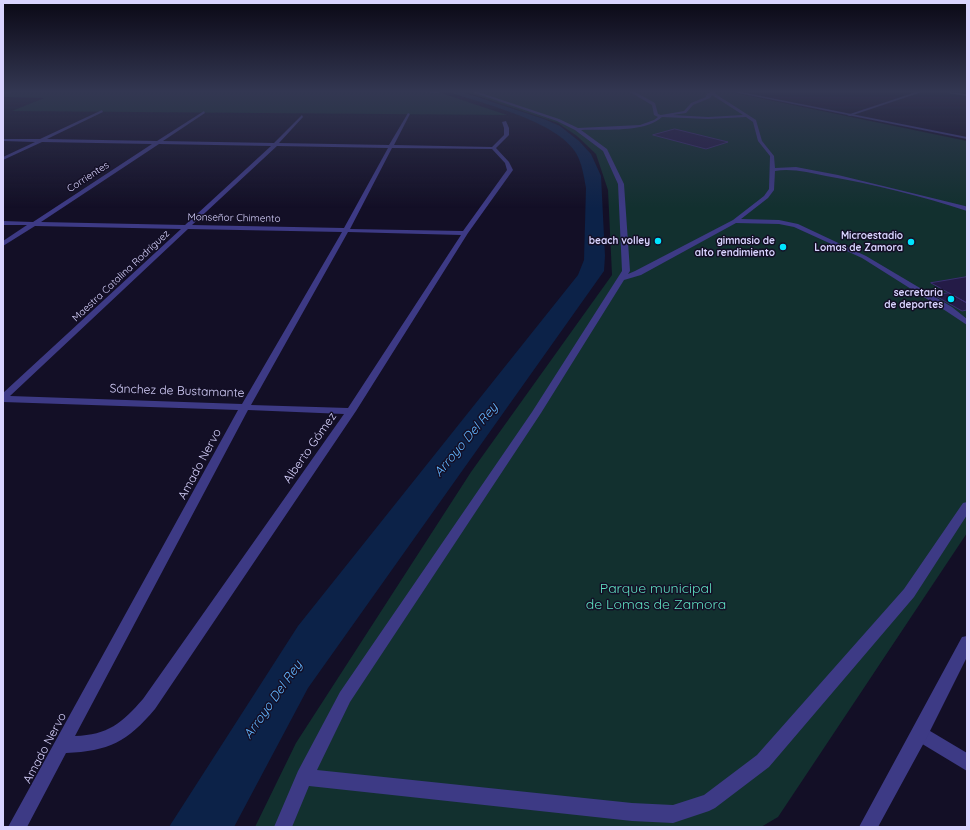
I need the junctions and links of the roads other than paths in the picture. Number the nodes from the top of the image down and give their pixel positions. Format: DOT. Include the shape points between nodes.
graph roads {
  1 [pos="63,131"];
  2 [pos="175,131"];
  3 [pos="288,131"];
  4 [pos="399,131"];
  5 [pos="507,131"];
  6 [pos="578,131"];
  7 [pos="757,131"];
  8 [pos="930,131"];
  9 [pos="967,138"];
  10 [pos="3,140"];
  11 [pos="42,141"];
  12 [pos="158,142"];
  13 [pos="276,144"];
  14 [pos="391,146"];
  15 [pos="493,148"];
  16 [pos="3,159"];
  17 [pos="772,170"];
  18 [pos="967,209"];
  19 [pos="735,221"];
  20 [pos="3,223"];
  21 [pos="34,224"];
  22 [pos="188,227"];
  23 [pos="346,230"];
  24 [pos="465,233"];
  25 [pos="3,244"];
  26 [pos="623,278"];
  27 [pos="967,323"];
  28 [pos="3,398"];
  29 [pos="245,407"];
  30 [pos="351,411"];
  31 [pos="967,506"];
  32 [pos="967,642"];
  33 [pos="920,733"];
  34 [pos="62,745"];
  35 [pos="967,763"];
  36 [pos="304,777"];
  37 [pos="17,827"];
  38 [pos="283,827"];
  39 [pos="868,827"];
  1 -- 11 [label="street"];
  2 -- 12 [label="street, Corrientes"];
  3 -- 13 [label="street, Maestra Catalina Rodríguez"];
  4 -- 14 [label="street, Amado Nervo"];
  5 -- 15 [label="street" via="508,133"];
  6 -- 26 [label="street" via="604,150 621,184 626,265"];
  7 -- 17 [label="street" via="760,141 772,156"];
  8 -- 9 [label="street"];
  10 -- 11 [label="street"];
  11 -- 12 [label="street"];
  11 -- 16 [label="street"];
  12 -- 13 [label="street"];
  12 -- 21 [label="street, Corrientes"];
  13 -- 14 [label="street"];
  13 -- 22 [label="street, Maestra Catalina Rodríguez"];
  14 -- 15 [label="street"];
  14 -- 23 [label="street, Amado Nervo"];
  15 -- 24 [label="street, Alberto Gómez" via="510,170"];
  17 -- 18 [label="street" via="806,170 849,178"];
  17 -- 19 [label="street" via="772,189 766,197"];
  19 -- 26 [label="street" via="638,273"];
  19 -- 27 [label="street" via="796,225 876,264"];
  20 -- 21 [label="street, Monseñor Chimento"];
  21 -- 22 [label="street, Monseñor Chimento"];
  21 -- 25 [label="street, Corrientes"];
  22 -- 23 [label="street, Monseñor Chimento"];
  22 -- 28 [label="street, Maestra Catalina Rodríguez"];
  23 -- 24 [label="street, Monseñor Chimento"];
  23 -- 29 [label="street, Amado Nervo"];
  24 -- 30 [label="street, Alberto Gómez"];
  26 -- 36 [label="street" via="536,413 345,697"];
  28 -- 29 [label="street, Sánchez de Bustamante"];
  29 -- 30 [label="street, Sánchez de Bustamante"];
  29 -- 34 [label="street, Amado Nervo"];
  30 -- 34 [label="street, Alberto Gómez" via="149,704 132,724 108,739 90,744"];
  31 -- 36 [label="street" via="909,593 763,761 709,802 673,814 632,812"];
  32 -- 33 [label="street"];
  33 -- 35 [label="street"];
  33 -- 39 [label="street"];
  34 -- 37 [label="street, Amado Nervo"];
  36 -- 38 [label="street"];
}
